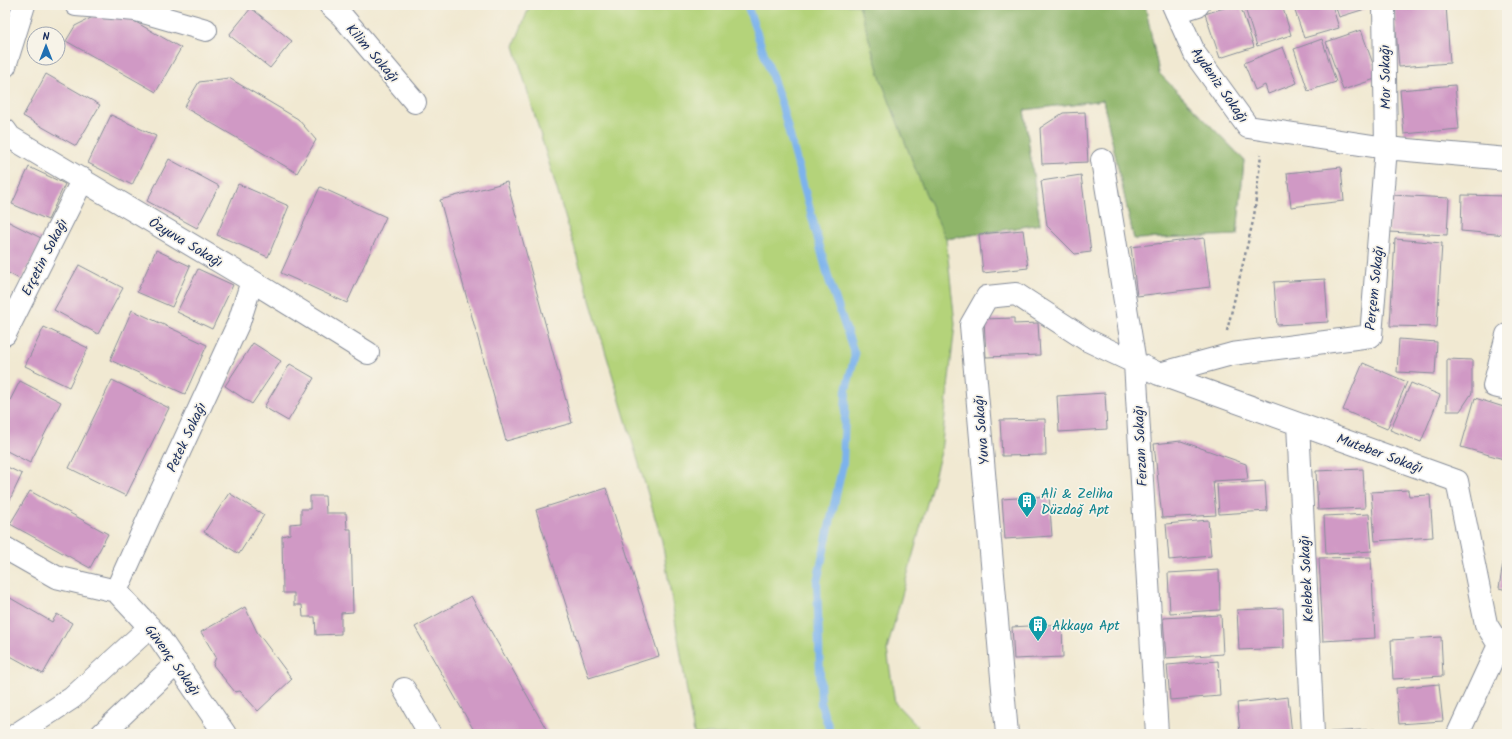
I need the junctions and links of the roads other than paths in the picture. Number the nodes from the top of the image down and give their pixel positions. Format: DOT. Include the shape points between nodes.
graph roads {
  1 [pos="24,5"];
  2 [pos="76,5"];
  3 [pos="330,5"];
  4 [pos="1198,5"];
  5 [pos="1384,5"];
  6 [pos="1174,8"];
  7 [pos="206,30"];
  8 [pos="5,66"];
  9 [pos="415,102"];
  10 [pos="7,138"];
  11 [pos="1386,148"];
  12 [pos="1507,159"];
  13 [pos="1102,160"];
  14 [pos="83,179"];
  15 [pos="252,281"];
  16 [pos="5,334"];
  17 [pos="1507,335"];
  18 [pos="368,353"];
  19 [pos="1135,363"];
  20 [pos="1159,374"];
  21 [pos="1507,389"];
  22 [pos="1298,424"];
  23 [pos="5,548"];
  24 [pos="116,591"];
  25 [pos="150,627"];
  26 [pos="1503,644"];
  27 [pos="177,663"];
  28 [pos="404,689"];
  29 [pos="17,734"];
  30 [pos="102,734"];
  31 [pos="225,734"];
  32 [pos="430,734"];
  33 [pos="1007,734"];
  34 [pos="1157,734"];
  35 [pos="1313,734"];
  36 [pos="1458,734"];
  1 -- 8 [label="street"];
  2 -- 7 [label="street" via="136,10"];
  3 -- 9 [label="street, Kilim Sokağı"];
  4 -- 6 [label="street"];
  5 -- 11 [label="street, Mor Sokağı"];
  6 -- 11 [label="street, Aydeniz Sokağı" via="1195,54 1248,127"];
  10 -- 14 [label="street, Özyuva Sokağı"];
  11 -- 12 [label="street"];
  11 -- 20 [label="street, Perçem Sokağı" via="1371,336 1232,354"];
  13 -- 19 [label="street, Ferzan Sokağı"];
  14 -- 15 [label="street, Özyuva Sokağı"];
  14 -- 16 [label="street, Erçetin Sokağı"];
  15 -- 18 [label="street, Özyuva Sokağı"];
  15 -- 24 [label="street, Petek Sokağı" via="239,322"];
  17 -- 21 [label="street" via="1494,386"];
  19 -- 20 [label="street, Muteber Sokağı"];
  19 -- 33 [label="street, Yuva Sokağı" via="1087,340 1016,294 987,297 971,325"];
  19 -- 34 [label="street, Ferzan Sokağı"];
  20 -- 22 [label="street, Muteber Sokağı"];
  22 -- 26 [label="street, Muteber Sokağı" via="1458,481 1486,624"];
  22 -- 35 [label="street, Kelebek Sokağı"];
  23 -- 24 [label="street" via="56,577"];
  24 -- 25 [label="street, Güvenç Sokağı"];
  25 -- 27 [label="street, Güvenç Sokağı"];
  25 -- 29 [label="street" via="72,698"];
  26 -- 36 [label="street"];
  27 -- 30 [label="street"];
  27 -- 31 [label="street, Güvenç Sokağı"];
  28 -- 32 [label="street"];
}
